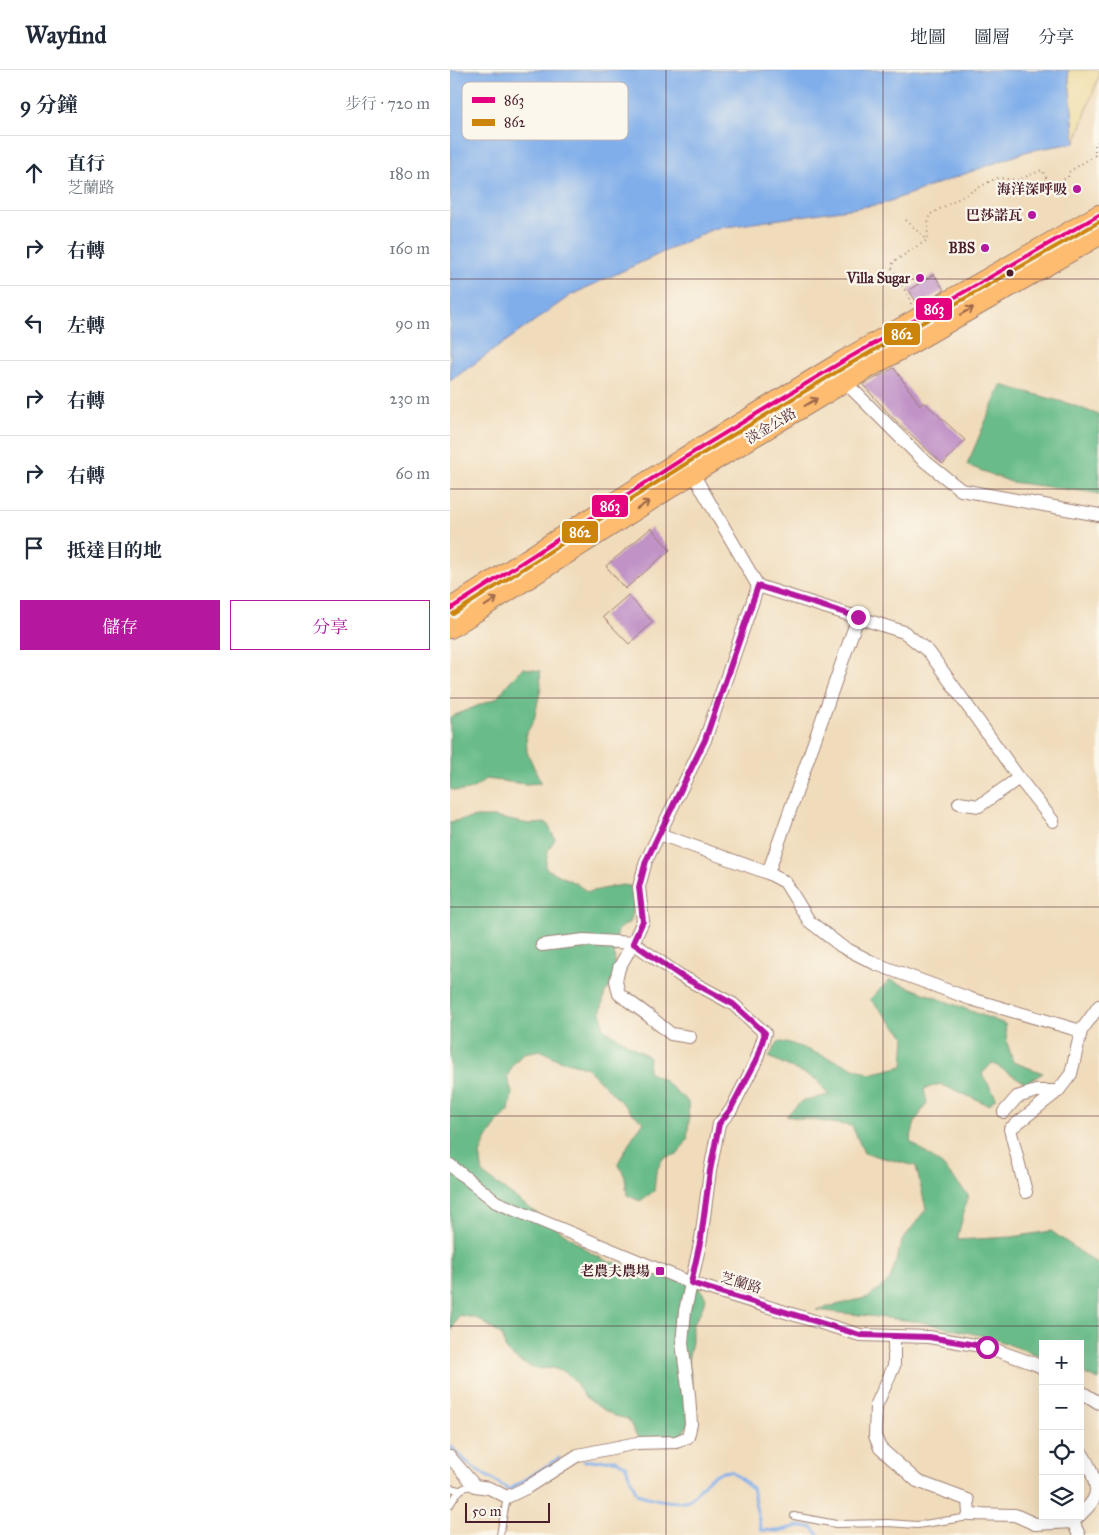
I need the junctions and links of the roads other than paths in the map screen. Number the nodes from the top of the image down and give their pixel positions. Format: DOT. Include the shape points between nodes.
graph roads {
  1 [pos="1099,215"];
  2 [pos="1099,235"];
  3 [pos="839,375"];
  4 [pos="688,466"];
  5 [pos="1099,515"];
  6 [pos="758,586"];
  7 [pos="450,609"];
  8 [pos="858,617"];
  9 [pos="450,628"];
  10 [pos="1019,778"];
  11 [pos="959,803"];
  12 [pos="1053,821"];
  13 [pos="660,834"];
  14 [pos="768,873"];
  15 [pos="633,943"];
  16 [pos="542,946"];
  17 [pos="1099,1006"];
  18 [pos="1081,1030"];
  19 [pos="690,1037"];
  20 [pos="1058,1091"];
  21 [pos="1004,1112"];
  22 [pos="450,1165"];
  23 [pos="1026,1192"];
  24 [pos="691,1283"];
  25 [pos="894,1336"];
  26 [pos="1039,1366"];
  27 [pos="1084,1394"];
  28 [pos="1099,1403"];
  29 [pos="1084,1455"];
  30 [pos="450,1457"];
  31 [pos="475,1486"];
  32 [pos="450,1488"];
  33 [pos="459,1490"];
  34 [pos="507,1497"];
  35 [pos="450,1506"];
  36 [pos="1084,1511"];
  37 [pos="969,1514"];
  38 [pos="794,1516"];
  39 [pos="1063,1520"];
  40 [pos="1077,1520"];
  41 [pos="500,1535"];
  42 [pos="1079,1535"];
  1 -- 3 [label="main road, 淡金公路"];
  3 -- 2 [label="main road, 淡金公路, one-way"];
  3 -- 4 [label="main road, 淡金公路"];
  3 -- 5 [label="street" via="922,459 961,490"];
  4 -- 6 [label="street"];
  4 -- 7 [label="main road, 淡金公路"];
  9 -- 4 [label="main road, 淡金公路, one-way"];
  6 -- 8 [label="street"];
  6 -- 13 [label="street" via="705,740"];
  8 -- 10 [label="street" via="904,632 930,652"];
  8 -- 14 [label="street"];
  10 -- 11 [label="street" via="979,806"];
  10 -- 12 [label="street"];
  13 -- 14 [label="street"];
  13 -- 15 [label="street" via="646,861 639,887 643,921"];
  14 -- 18 [label="street" via="784,882 810,921 840,946 876,964 971,999"];
  15 -- 16 [label="street" via="584,940"];
  15 -- 19 [label="street" via="619,968 616,981 619,994 671,1034"];
  15 -- 24 [label="street" via="681,976 733,1004 765,1033 756,1061 719,1124"];
  17 -- 18 [label="street"];
  18 -- 20 [label="street" via="1071,1074"];
  20 -- 21 [label="street" via="1036,1091 1017,1097"];
  20 -- 23 [label="street" via="1010,1129"];
  22 -- 24 [label="street, 芝蘭路" via="496,1202"];
  24 -- 25 [label="street, 芝蘭路" via="860,1335"];
  24 -- 34 [label="street" via="682,1342 691,1424 688,1437 676,1442 637,1443 578,1454"];
  25 -- 26 [label="street, 芝蘭路" via="929,1337 987,1347"];
  25 -- 37 [label="street" via="894,1366 876,1406 875,1436 880,1448 917,1481 968,1500"];
  27 -- 28 [label="street"];
  29 -- 36 [label="street" via="1096,1484 1096,1495"];
  30 -- 31 [label="street"];
  31 -- 33 [label="lane"];
  31 -- 34 [label="street" via="489,1488"];
  32 -- 33 [label="lane"];
  33 -- 35 [label="lane"];
  34 -- 41 [label="lane"];
  37 -- 38 [label="lane" via="963,1518 917,1525 836,1524"];
  37 -- 39 [label="street" via="1015,1515 1035,1524"];
  40 -- 42 [label="street"];
}
